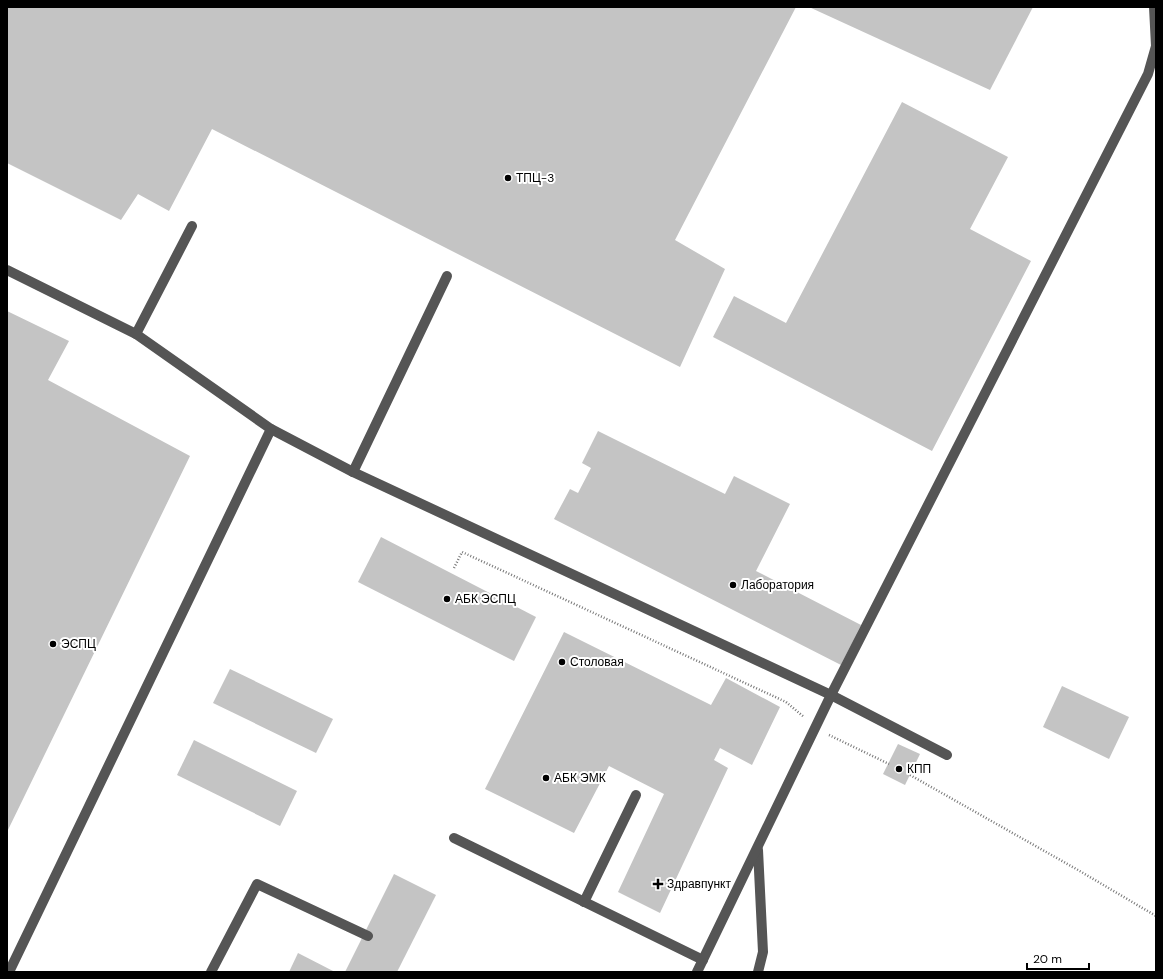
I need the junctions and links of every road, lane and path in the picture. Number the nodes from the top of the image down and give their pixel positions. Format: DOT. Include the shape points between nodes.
graph roads {
  1 [pos="1154,7"];
  2 [pos="192,226"];
  3 [pos="7,270"];
  4 [pos="447,276"];
  5 [pos="136,334"];
  6 [pos="271,429"];
  7 [pos="353,472"];
  8 [pos="454,568"];
  9 [pos="831,695"];
  10 [pos="815,728"];
  11 [pos="947,755"];
  12 [pos="889,764"];
  13 [pos="910,775"];
  14 [pos="636,795"];
  15 [pos="454,838"];
  16 [pos="758,848"];
  17 [pos="584,902"];
  18 [pos="1156,916"];
  19 [pos="368,936"];
  20 [pos="703,960"];
  21 [pos="9,972"];
  22 [pos="211,972"];
  23 [pos="697,972"];
  24 [pos="758,972"];
  1 -- 9 [label="lane" via="1156,46 1148,74"];
  2 -- 5 [label="lane"];
  3 -- 5 [label="lane"];
  4 -- 7 [label="lane"];
  5 -- 6 [label="lane"];
  6 -- 7 [label="lane"];
  6 -- 21 [label="lane"];
  7 -- 9 [label="lane"];
  8 -- 10 [label="path" via="462,552 786,702"];
  9 -- 10 [label="lane"];
  9 -- 11 [label="lane"];
  10 -- 12 [label="path"];
  10 -- 16 [label="lane"];
  13 -- 18 [label="path"];
  14 -- 17 [label="lane"];
  15 -- 17 [label="lane"];
  16 -- 20 [label="lane"];
  16 -- 24 [label="lane" via="763,952"];
  17 -- 20 [label="lane"];
  19 -- 22 [label="lane" via="257,884"];
  20 -- 23 [label="lane"];
}
